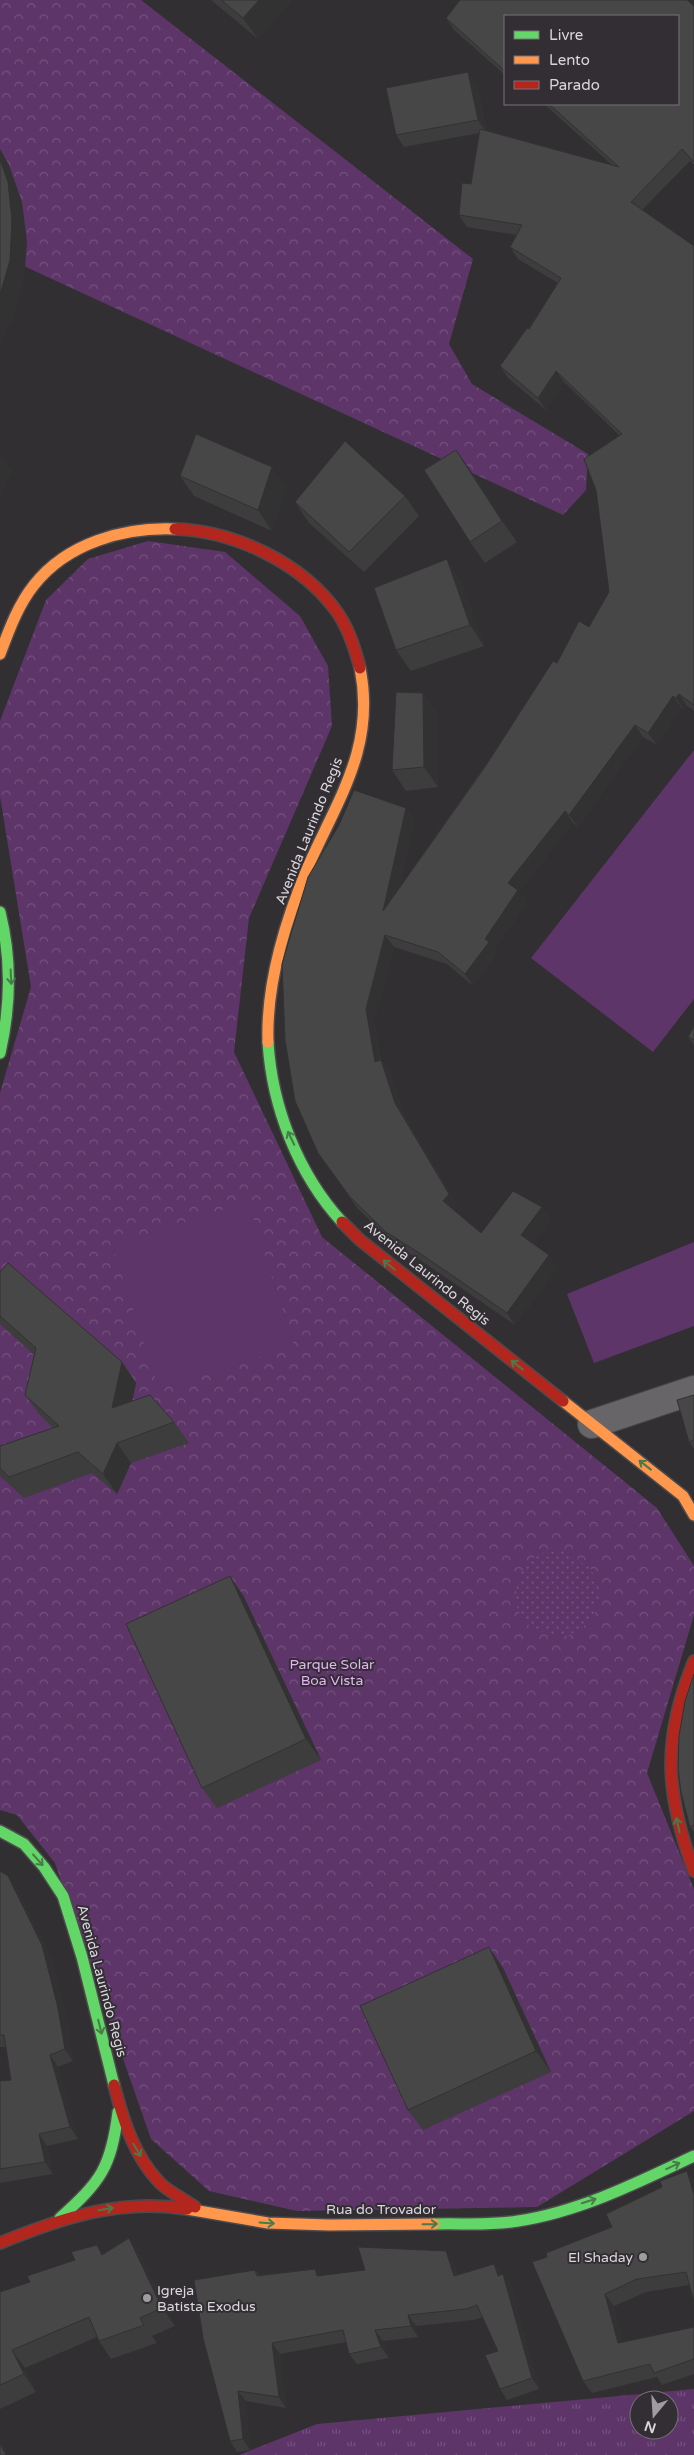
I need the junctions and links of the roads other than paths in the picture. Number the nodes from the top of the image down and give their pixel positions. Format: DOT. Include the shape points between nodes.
graph roads {
  1 [pos="0,654"];
  2 [pos="0,912"];
  3 [pos="0,1053"];
  4 [pos="694,1390"];
  5 [pos="592,1424"];
  6 [pos="690,1505"];
  7 [pos="694,1661"];
  8 [pos="0,1830"];
  9 [pos="694,1871"];
  10 [pos="119,2105"];
  11 [pos="694,2156"];
  12 [pos="208,2214"];
  13 [pos="58,2219"];
  14 [pos="0,2243"];
  5 -- 1 [label="street, Avenida Laurindo Regis, one-way" via="360,1240 330,1207 306,1170 284,1124 268,1042 270,1005 279,956 307,871 352,768 364,728 363,686 355,650 338,614 310,583 269,554 238,540 197,529 156,528 109,535 57,560 34,582 17,608"];
  2 -- 3 [label="street, one-way" via="7,937 12,982"];
  4 -- 5 [label="street"];
  6 -- 5 [label="street, Avenida Laurindo Regis, one-way"];
  9 -- 7 [label="street, one-way" via="680,1834 672,1796 671,1758 677,1716"];
  8 -- 10 [label="street, Avenida Laurindo Regis, one-way" via="24,1844 63,1896"];
  10 -- 12 [label="street, Avenida Laurindo Regis, one-way" via="131,2140 146,2166 161,2184"];
  10 -- 13 [label="street, Avenida Laurindo Regis" via="109,2164 99,2182"];
  12 -- 11 [label="street, Rua do Trovador, one-way" via="270,2224 518,2221 552,2214 612,2194"];
  13 -- 12 [label="street, Rua do Trovador, one-way" via="136,2206 164,2206"];
  13 -- 14 [label="street"];
}
